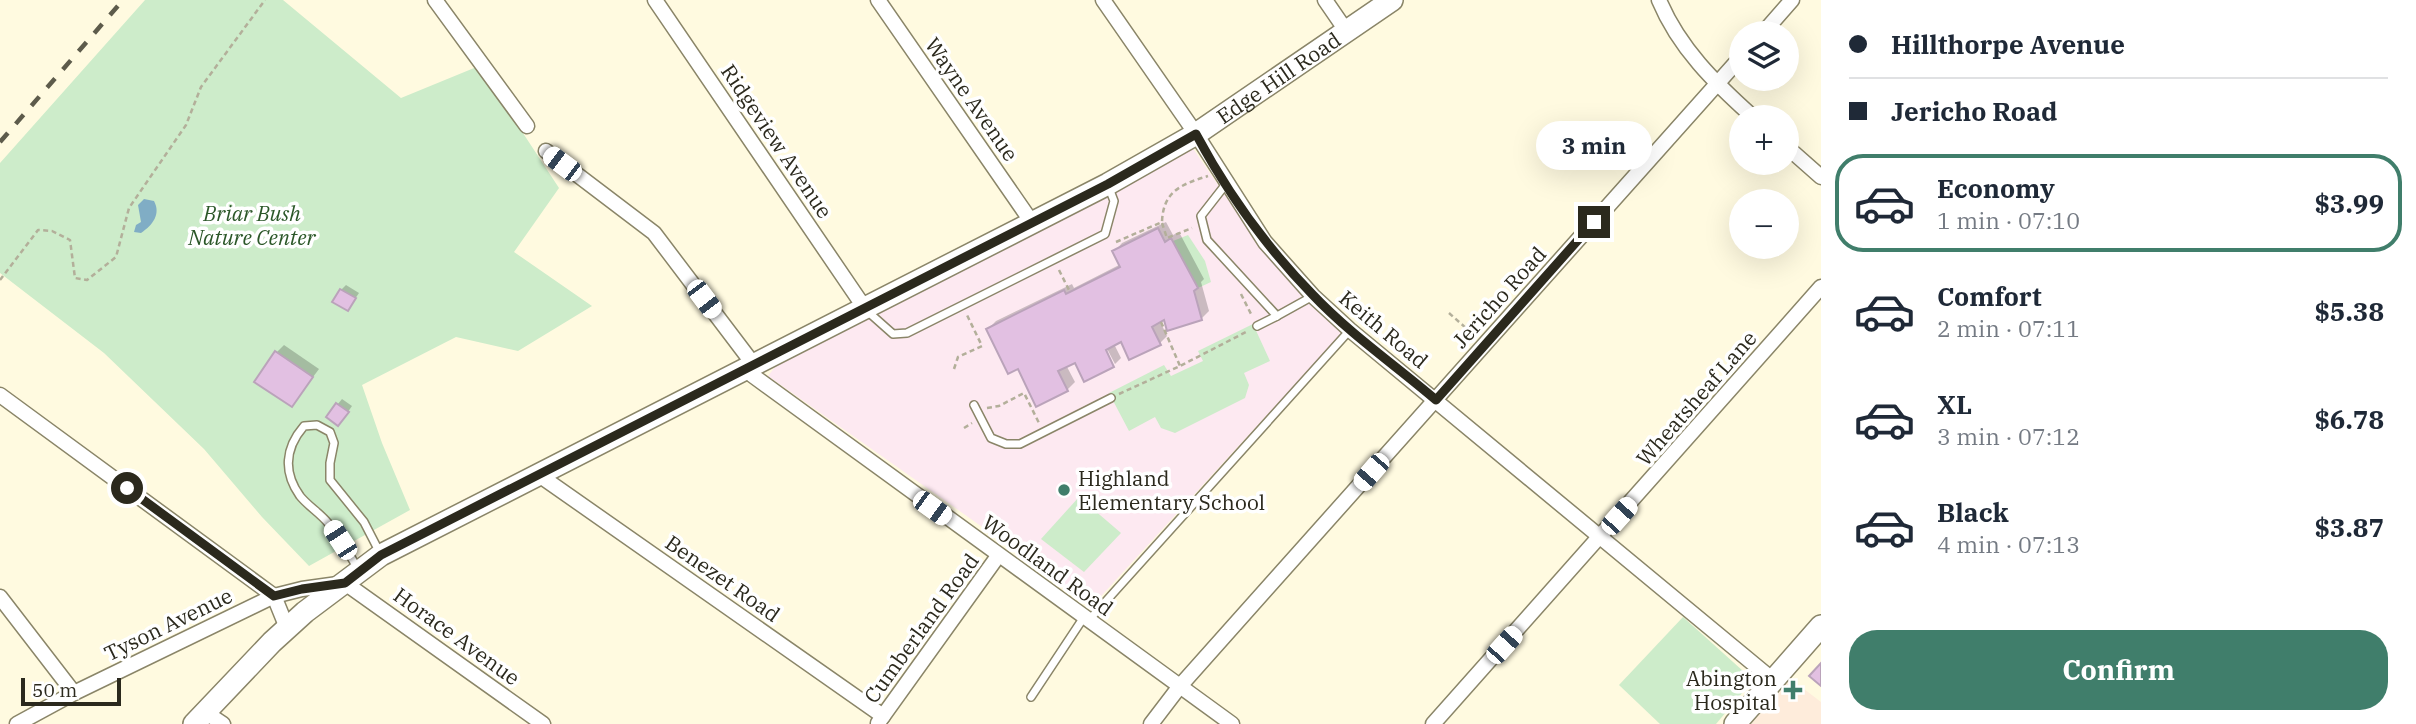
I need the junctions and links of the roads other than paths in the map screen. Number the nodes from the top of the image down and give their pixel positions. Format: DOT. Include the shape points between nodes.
graph roads {
  1 [pos="435,0"];
  2 [pos="655,0"];
  3 [pos="878,0"];
  4 [pos="1102,0"];
  5 [pos="1325,0"];
  6 [pos="1392,0"];
  7 [pos="1659,0"];
  8 [pos="1792,0"];
  9 [pos="1774,21"];
  10 [pos="1347,32"];
  11 [pos="1729,71"];
  12 [pos="1717,85"];
  13 [pos="1740,105"];
  14 [pos="527,126"];
  15 [pos="1196,134"];
  16 [pos="545,151"];
  17 [pos="1799,158"];
  18 [pos="1821,177"];
  19 [pos="1108,184"];
  20 [pos="1226,184"];
  21 [pos="1031,221"];
  22 [pos="1821,288"];
  23 [pos="1313,296"];
  24 [pos="864,307"];
  25 [pos="1278,316"];
  26 [pos="1257,326"];
  27 [pos="1350,330"];
  28 [pos="754,365"];
  29 [pos="0,395"];
  30 [pos="1111,398"];
  31 [pos="1436,400"];
  32 [pos="974,405"];
  33 [pos="539,475"];
  34 [pos="1601,537"];
  35 [pos="381,555"];
  36 [pos="998,556"];
  37 [pos="353,578"];
  38 [pos="274,596"];
  39 [pos="0,597"];
  40 [pos="1086,619"];
  41 [pos="1821,626"];
  42 [pos="288,628"];
  43 [pos="1773,680"];
  44 [pos="1180,686"];
  45 [pos="74,693"];
  46 [pos="1031,697"];
  47 [pos="207,720"];
  48 [pos="880,720"];
  49 [pos="17,724"];
  50 [pos="543,724"];
  51 [pos="1151,724"];
  52 [pos="1232,724"];
  53 [pos="1433,724"];
  54 [pos="1735,724"];
  1 -- 14 [label="street"];
  2 -- 24 [label="street, Ridgeview Avenue"];
  3 -- 21 [label="street, Wayne Avenue"];
  4 -- 15 [label="street, Keith Road"];
  5 -- 10 [label="street"];
  6 -- 10 [label="street, Edge Hill Road"];
  7 -- 12 [label="street" via="1679,40"];
  8 -- 9 [label="street"];
  10 -- 15 [label="street, Edge Hill Road"];
  11 -- 12 [label="street, Jericho Road"];
  12 -- 13 [label="street"];
  12 -- 31 [label="street, Jericho Road"];
  15 -- 19 [label="street, Edge Hill Road"];
  15 -- 20 [label="street, Keith Road"];
  16 -- 28 [label="street, Woodland Road" via="654,233"];
  17 -- 18 [label="street"];
  19 -- 21 [label="street, Edge Hill Road"];
  19 -- 24 [label="lane" via="1114,201 1105,234 907,334 893,334"];
  20 -- 23 [label="street, Keith Road" via="1265,242"];
  20 -- 25 [label="lane" via="1201,216 1207,240"];
  21 -- 24 [label="street, Edge Hill Road"];
  22 -- 34 [label="street, Wheatsheaf Lane"];
  23 -- 25 [label="lane"];
  23 -- 27 [label="street, Keith Road"];
  24 -- 28 [label="street, Edge Hill Road"];
  25 -- 26 [label="lane"];
  27 -- 31 [label="street, Keith Road"];
  27 -- 40 [label="lane"];
  28 -- 33 [label="street, Edge Hill Road"];
  28 -- 36 [label="street, Woodland Road" via="752,375"];
  29 -- 38 [label="street"];
  30 -- 32 [label="lane" via="1020,444 991,438"];
  31 -- 34 [label="street, Keith Road"];
  31 -- 44 [label="street, Jericho Road"];
  33 -- 35 [label="street, Edge Hill Road"];
  33 -- 48 [label="street, Benezet Road"];
  34 -- 43 [label="street, Keith Road"];
  34 -- 53 [label="street, Wheatsheaf Lane"];
  35 -- 37 [label="street, Edge Hill Road"];
  35 -- 37 [label="lane" via="364,522 330,481 334,443 330,432 317,425 304,426 293,438 289,475 301,497 329,524"];
  36 -- 40 [label="street, Woodland Road"];
  36 -- 48 [label="street, Cumberland Road"];
  37 -- 38 [label="street, Tyson Avenue"];
  37 -- 42 [label="street, Edge Hill Road"];
  37 -- 50 [label="street, Horace Avenue"];
  38 -- 42 [label="street"];
  38 -- 45 [label="street, Tyson Avenue"];
  39 -- 45 [label="street"];
  40 -- 44 [label="street, Woodland Road"];
  40 -- 46 [label="lane"];
  41 -- 43 [label="street"];
  42 -- 47 [label="street, Edge Hill Road"];
  43 -- 54 [label="street"];
  44 -- 51 [label="street, Jericho Road"];
  44 -- 52 [label="street, Woodland Road"];
  45 -- 49 [label="street, Tyson Avenue"];
}
